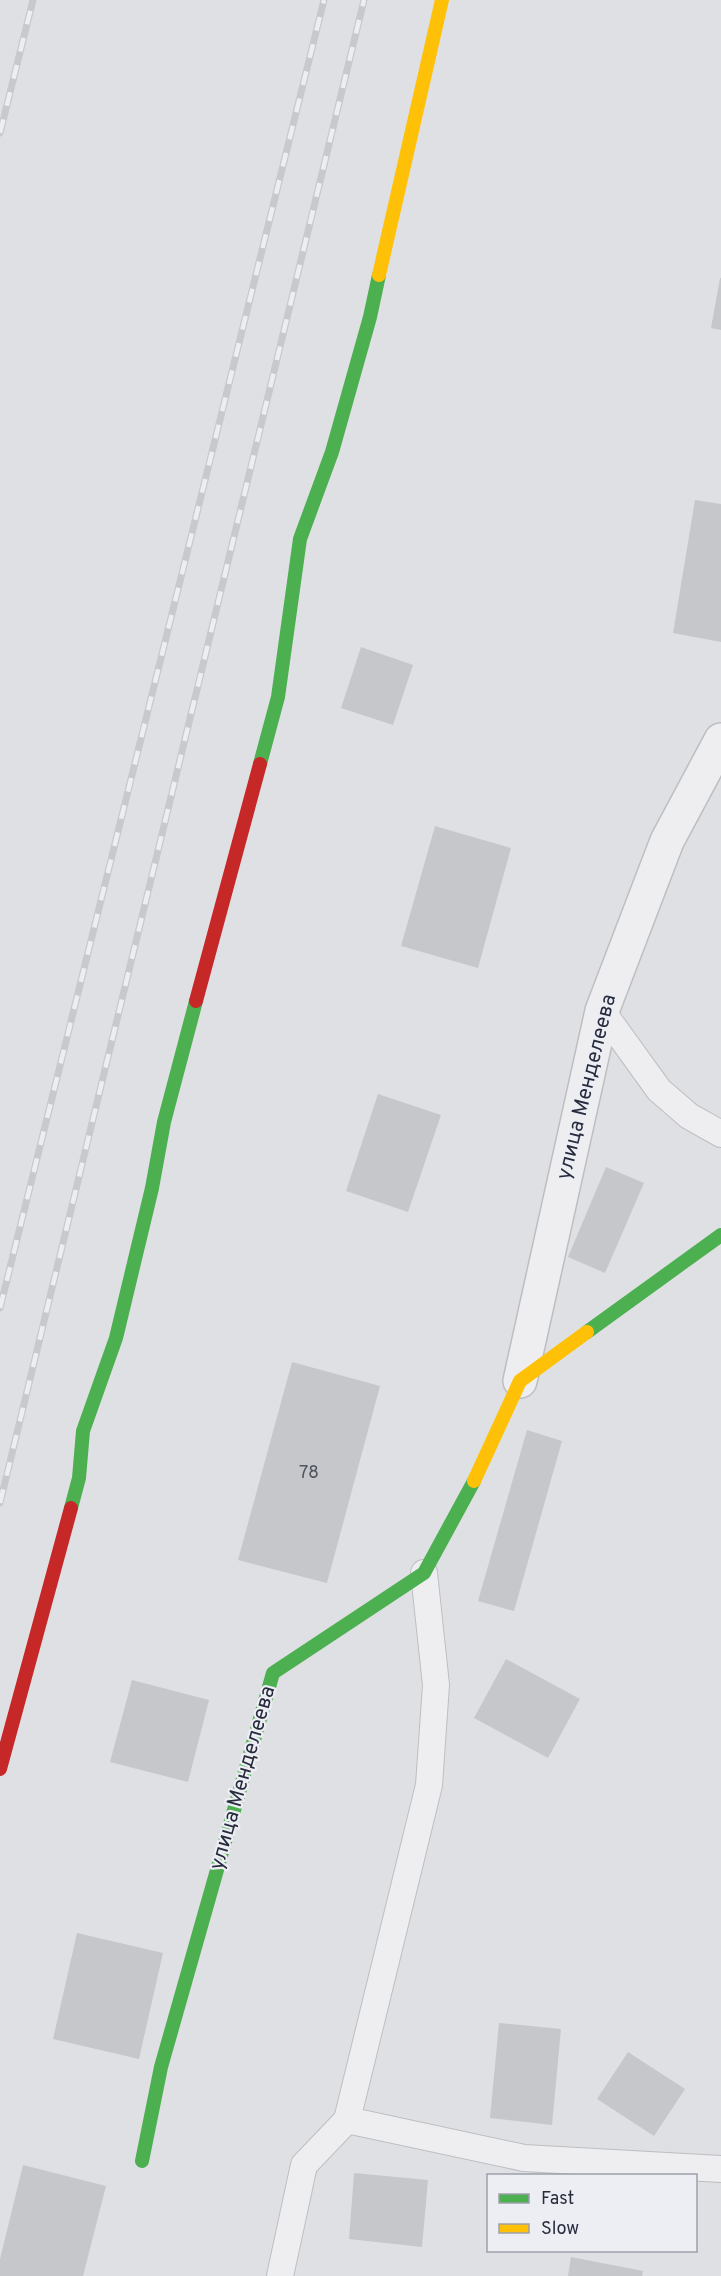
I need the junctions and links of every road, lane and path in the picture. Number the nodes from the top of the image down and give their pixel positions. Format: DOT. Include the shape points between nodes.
graph roads {
  1 [pos="442,0"];
  2 [pos="721,740"];
  3 [pos="602,1011"];
  4 [pos="721,1134"];
  5 [pos="721,1235"];
  6 [pos="520,1381"];
  7 [pos="424,1574"];
  8 [pos="0,1769"];
  9 [pos="347,2120"];
  10 [pos="142,2161"];
  11 [pos="721,2169"];
  12 [pos="280,2276"];
  1 -- 8 [label="street" via="370,316 332,452 300,539 278,697 164,1122 116,1338 83,1431 79,1478"];
  2 -- 3 [label="street, улица Менделеева" via="667,841"];
  3 -- 4 [label="lane" via="659,1090 689,1116"];
  3 -- 6 [label="street, улица Менделеева"];
  5 -- 6 [label="street, улица Менделеева"];
  6 -- 7 [label="street, улица Менделеева" via="465,1500"];
  7 -- 9 [label="lane" via="436,1685 429,1785"];
  7 -- 10 [label="street, улица Менделеева" via="273,1673 160,2067"];
  9 -- 11 [label="lane" via="524,2158"];
  9 -- 12 [label="lane" via="304,2165"];
}
